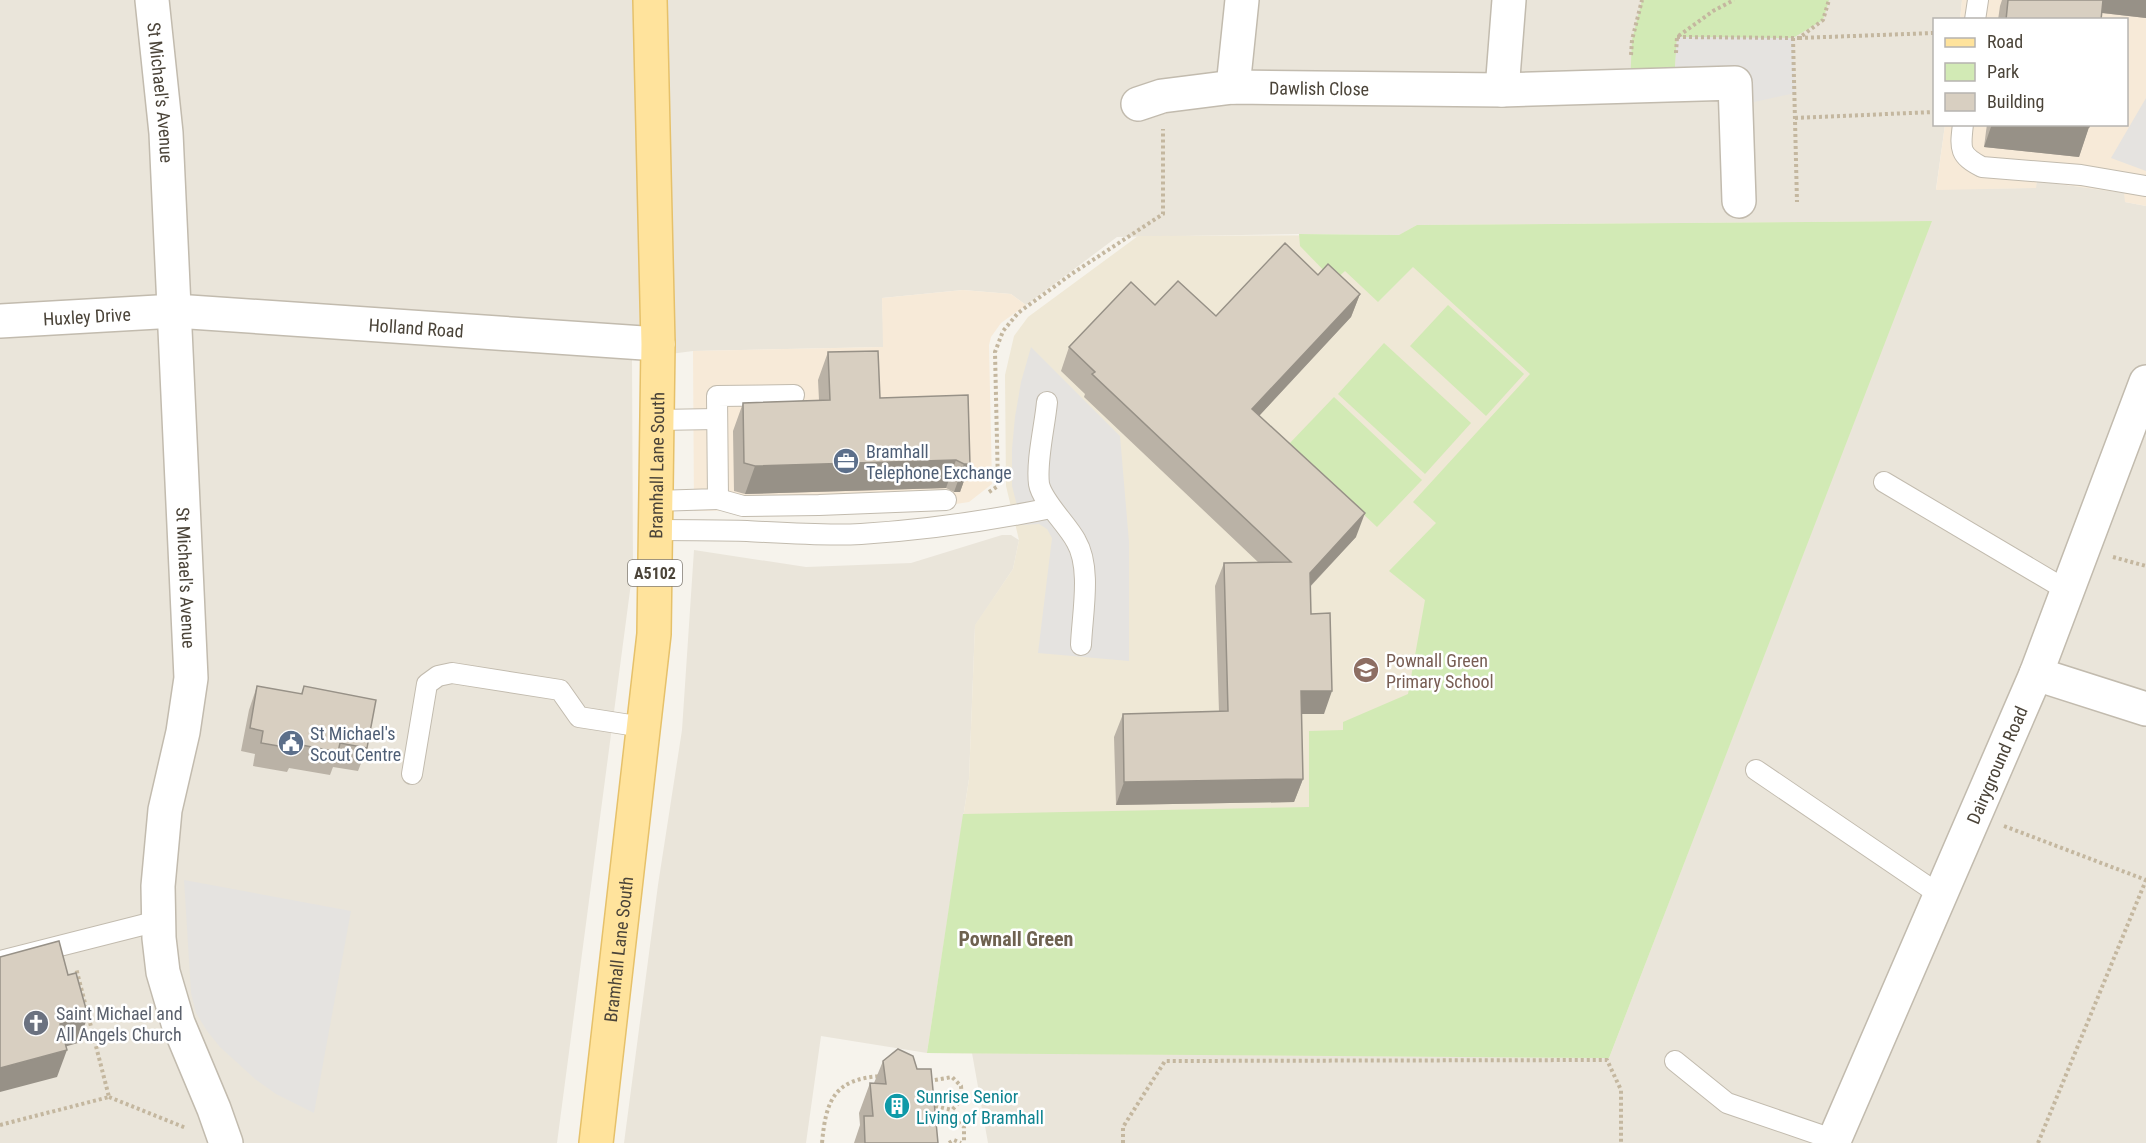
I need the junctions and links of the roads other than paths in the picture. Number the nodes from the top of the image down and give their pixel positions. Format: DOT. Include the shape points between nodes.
graph roads {
  1 [pos="152,0"];
  2 [pos="650,0"];
  3 [pos="1242,0"];
  4 [pos="1509,0"];
  5 [pos="1978,0"];
  6 [pos="1975,18"];
  7 [pos="1233,87"];
  8 [pos="1502,90"];
  9 [pos="1150,100"];
  10 [pos="1963,126"];
  11 [pos="2146,186"];
  12 [pos="1739,201"];
  13 [pos="175,311"];
  14 [pos="0,321"];
  15 [pos="658,344"];
  16 [pos="2146,382"];
  17 [pos="794,395"];
  18 [pos="1047,402"];
  19 [pos="717,419"];
  20 [pos="657,420"];
  21 [pos="1884,482"];
  22 [pos="718,499"];
  23 [pos="946,500"];
  24 [pos="1051,508"];
  25 [pos="655,516"];
  26 [pos="2068,591"];
  27 [pos="1081,645"];
  28 [pos="2036,674"];
  29 [pos="2146,709"];
  30 [pos="643,727"];
  31 [pos="1756,770"];
  32 [pos="412,774"];
  33 [pos="1940,895"];
  34 [pos="158,921"];
  35 [pos="0,961"];
  36 [pos="1675,1061"];
  37 [pos="1834,1142"];
  38 [pos="226,1143"];
  39 [pos="597,1143"];
  1 -- 13 [label="street, St Michael's Avenue" via="166,133"];
  2 -- 15 [label="main road, Bramhall Lane South / A5102"];
  3 -- 7 [label="street"];
  4 -- 8 [label="street"];
  5 -- 6 [label="lane"];
  7 -- 8 [label="street, Dawlish Close"];
  7 -- 9 [label="street, Dawlish Close"];
  8 -- 12 [label="street, Dawlish Close" via="1735,83"];
  10 -- 11 [label="lane" via="1960,148 1968,159 1982,167 2081,175"];
  13 -- 14 [label="street, Huxley Drive"];
  13 -- 15 [label="street, Holland Road"];
  13 -- 34 [label="street, St Michael's Avenue" via="191,678 165,810"];
  15 -- 20 [label="main road, Bramhall Lane South / A5102"];
  16 -- 26 [label="street, Dairyground Road"];
  17 -- 19 [label="lane" via="717,396"];
  18 -- 24 [label="lane" via="1039,472 1040,486"];
  19 -- 20 [label="lane"];
  19 -- 22 [label="lane"];
  20 -- 25 [label="main road, Bramhall Lane South / A5102"];
  21 -- 26 [label="lane"];
  22 -- 23 [label="lane" via="743,506"];
  22 -- 25 [label="lane"];
  24 -- 25 [label="lane" via="953,526 860,534 746,531"];
  24 -- 27 [label="lane" via="1078,543 1085,570"];
  25 -- 30 [label="main road, Bramhall Lane South / A5102" via="654,634"];
  26 -- 28 [label="street, Dairyground Road"];
  28 -- 29 [label="street"];
  28 -- 33 [label="street, Dairyground Road"];
  30 -- 32 [label="lane" via="579,717 560,690 452,673 427,684"];
  30 -- 39 [label="main road, Bramhall Lane South / A5102"];
  31 -- 33 [label="lane"];
  33 -- 37 [label="street, Dairyground Road"];
  34 -- 35 [label="lane"];
  34 -- 38 [label="street, St Michael's Avenue" via="163,972 178,1023"];
  36 -- 37 [label="lane" via="1727,1103"];
}
